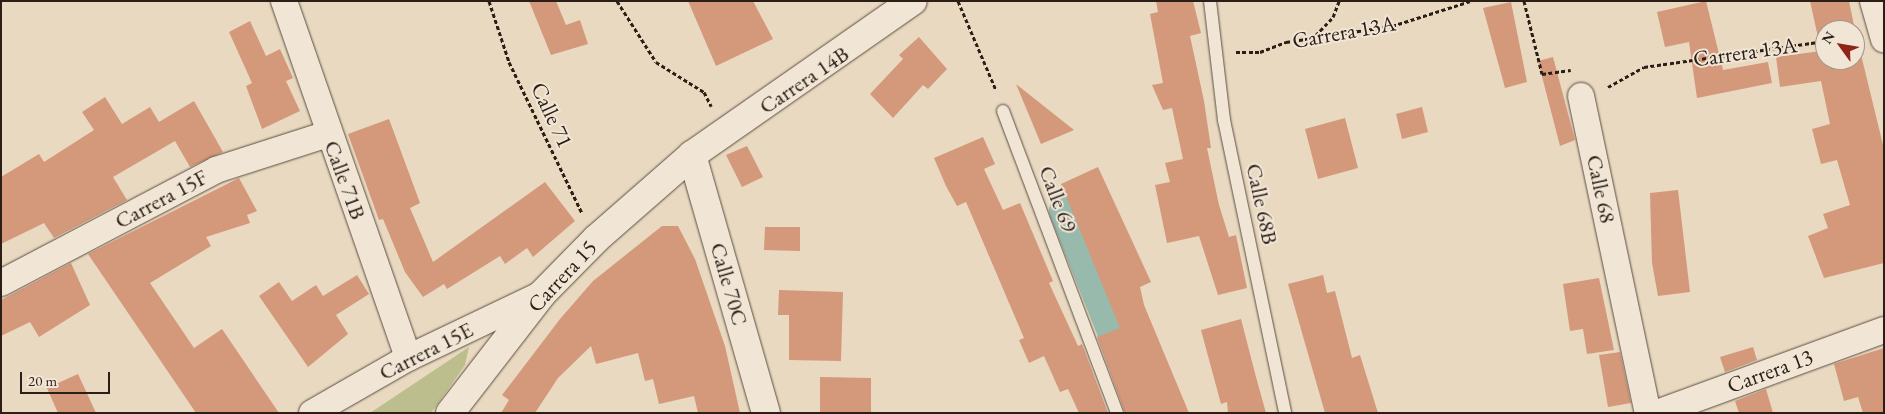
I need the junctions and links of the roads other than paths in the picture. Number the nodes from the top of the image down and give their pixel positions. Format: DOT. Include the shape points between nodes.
graph roads {
  1 [pos="284,1"];
  2 [pos="913,1"];
  3 [pos="1210,1"];
  4 [pos="1581,96"];
  5 [pos="1003,111"];
  6 [pos="328,134"];
  7 [pos="692,155"];
  8 [pos="1,283"];
  9 [pos="542,294"];
  10 [pos="1884,330"];
  11 [pos="408,358"];
  12 [pos="312,413"];
  13 [pos="450,413"];
  14 [pos="766,413"];
  15 [pos="1117,413"];
  16 [pos="1286,413"];
  17 [pos="1648,413"];
  18 [pos="1657,413"];
  1 -- 6 [label="street, Calle 71B"];
  2 -- 7 [label="street, Carrera 14B"];
  3 -- 16 [label="lane, Calle 68B" via="1224,120"];
  4 -- 17 [label="street, Calle 68"];
  5 -- 15 [label="lane, Calle 69"];
  6 -- 8 [label="street, Carrera 15F" via="216,170"];
  6 -- 11 [label="street, Calle 71B"];
  7 -- 9 [label="street, Carrera 15" via="596,239"];
  7 -- 14 [label="street, Calle 70C"];
  9 -- 11 [label="street, Carrera 15E"];
  9 -- 13 [label="street, Carrera 15"];
  10 -- 18 [label="street, Carrera 13"];
  11 -- 12 [label="street, Carrera 15E"];
}
